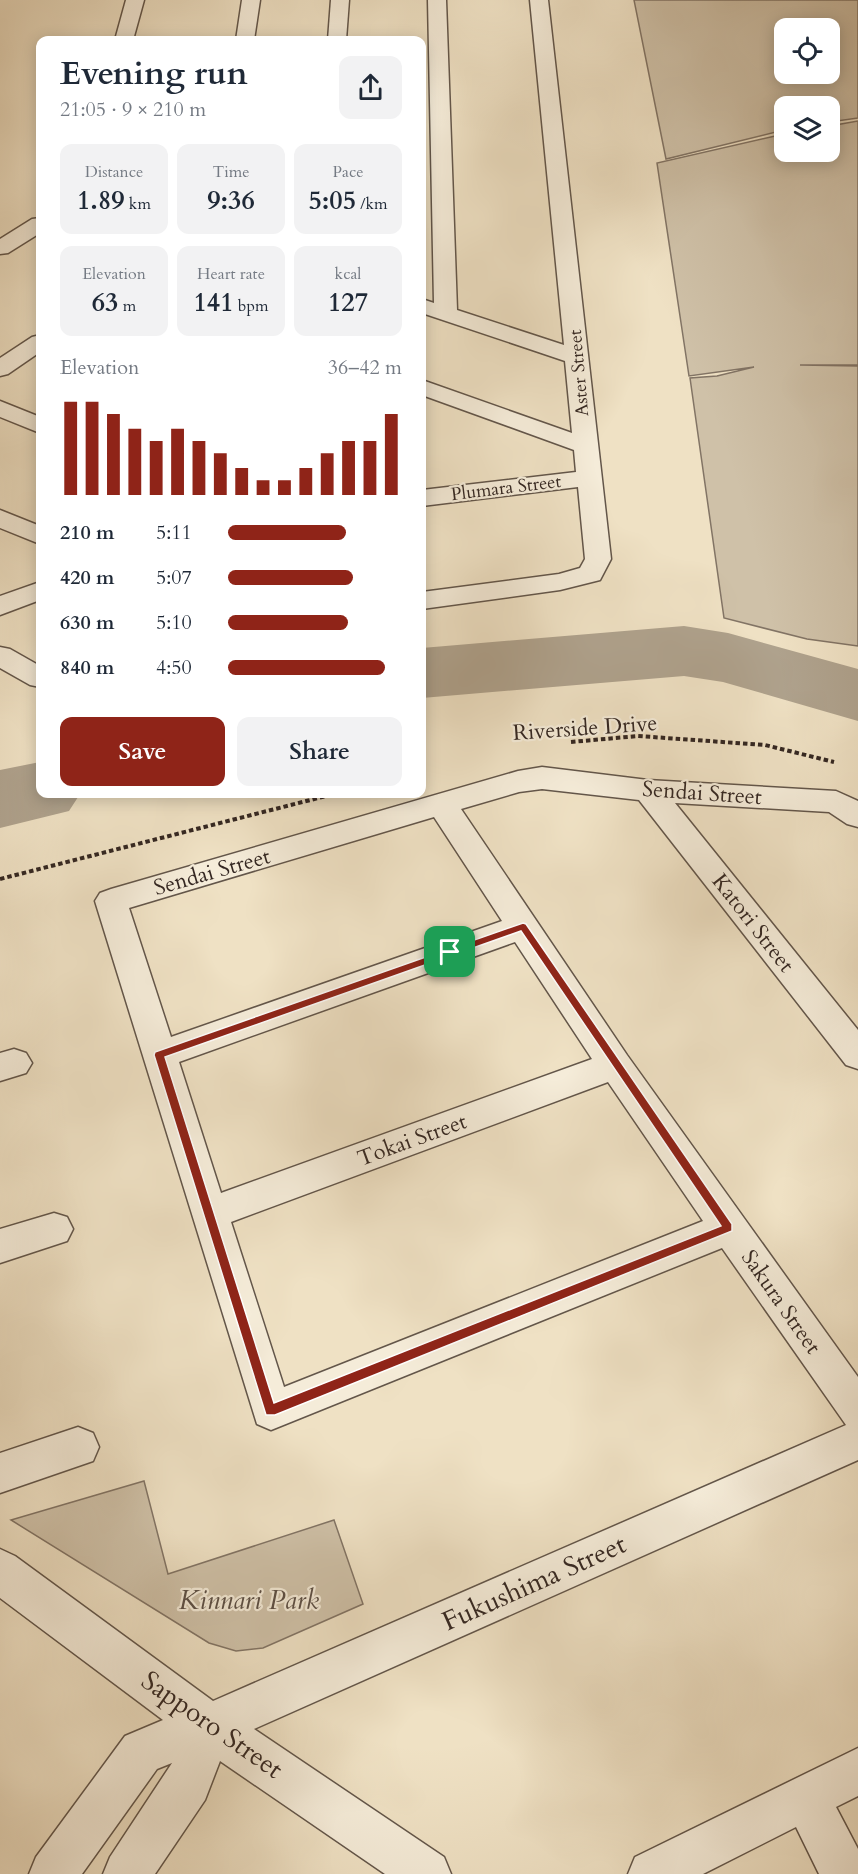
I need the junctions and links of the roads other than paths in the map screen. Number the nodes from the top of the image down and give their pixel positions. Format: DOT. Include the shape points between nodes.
graph roads {
  1 [pos="135,0"];
  2 [pos="251,0"];
  3 [pos="340,0"];
  4 [pos="437,0"];
  5 [pos="539,0"];
  6 [pos="125,36"];
  7 [pos="246,36"];
  8 [pos="337,36"];
  9 [pos="36,226"];
  10 [pos="0,248"];
  11 [pos="426,307"];
  12 [pos="446,314"];
  13 [pos="36,345"];
  14 [pos="578,357"];
  15 [pos="0,369"];
  16 [pos="426,388"];
  17 [pos="0,408"];
  18 [pos="36,424"];
  19 [pos="586,447"];
  20 [pos="590,478"];
  21 [pos="426,480"];
  22 [pos="460,493"];
  23 [pos="426,497"];
  24 [pos="0,518"];
  25 [pos="36,534"];
  26 [pos="36,592"];
  27 [pos="426,599"];
  28 [pos="0,606"];
  29 [pos="0,656"];
  30 [pos="36,676"];
  31 [pos="648,791"];
  32 [pos="442,805"];
  33 [pos="847,809"];
  34 [pos="523,926"];
  35 [pos="159,1055"];
  36 [pos="858,1055"];
  37 [pos="615,1065"];
  38 [pos="209,1214"];
  39 [pos="728,1228"];
  40 [pos="54,1229"];
  41 [pos="0,1246"];
  42 [pos="858,1411"];
  43 [pos="858,1440"];
  44 [pos="78,1447"];
  45 [pos="0,1473"];
  46 [pos="0,1571"];
  47 [pos="209,1726"];
  48 [pos="858,1771"];
  49 [pos="806,1797"];
  50 [pos="53,1874"];
  51 [pos="127,1874"];
  52 [pos="427,1874"];
  53 [pos="652,1874"];
  54 [pos="845,1874"];
  1 -- 6 [label="street"];
  2 -- 7 [label="street"];
  3 -- 8 [label="street"];
  4 -- 12 [label="street"];
  5 -- 14 [label="street, Aster Street"];
  9 -- 10 [label="street"];
  11 -- 12 [label="street"];
  12 -- 14 [label="street"];
  13 -- 15 [label="street"];
  14 -- 19 [label="street, Aster Street"];
  16 -- 19 [label="street"];
  17 -- 18 [label="street"];
  19 -- 20 [label="street, Aster Street"];
  20 -- 22 [label="street, Plumara Street"];
  20 -- 27 [label="street, Aster Street" via="598,559 590,574 560,582"];
  21 -- 22 [label="street"];
  22 -- 23 [label="street, Plumara Street"];
  24 -- 25 [label="street"];
  26 -- 28 [label="street"];
  29 -- 30 [label="street"];
  31 -- 32 [label="street, Sendai Street" via="542,778"];
  31 -- 33 [label="street, Sendai Street"];
  31 -- 36 [label="street, Katori Street"];
  32 -- 34 [label="street, Sakura Street"];
  32 -- 35 [label="street, Sendai Street" via="111,901"];
  34 -- 35 [label="street"];
  34 -- 37 [label="street, Sakura Street"];
  35 -- 38 [label="street, Sendai Street"];
  37 -- 38 [label="street, Tokai Street"];
  37 -- 39 [label="street, Sakura Street"];
  38 -- 39 [label="street, Sendai Street" via="271,1411"];
  39 -- 42 [label="street, Sakura Street"];
  40 -- 41 [label="street"];
  43 -- 47 [label="street, Fukushima Street"];
  44 -- 45 [label="street"];
  46 -- 47 [label="street, Sapporo Street"];
  47 -- 50 [label="street, Fukushima Street" via="141,1752"];
  47 -- 51 [label="street" via="188,1784"];
  47 -- 52 [label="street, Sapporo Street"];
  48 -- 49 [label="street"];
  49 -- 53 [label="street"];
  49 -- 54 [label="street"];
}
